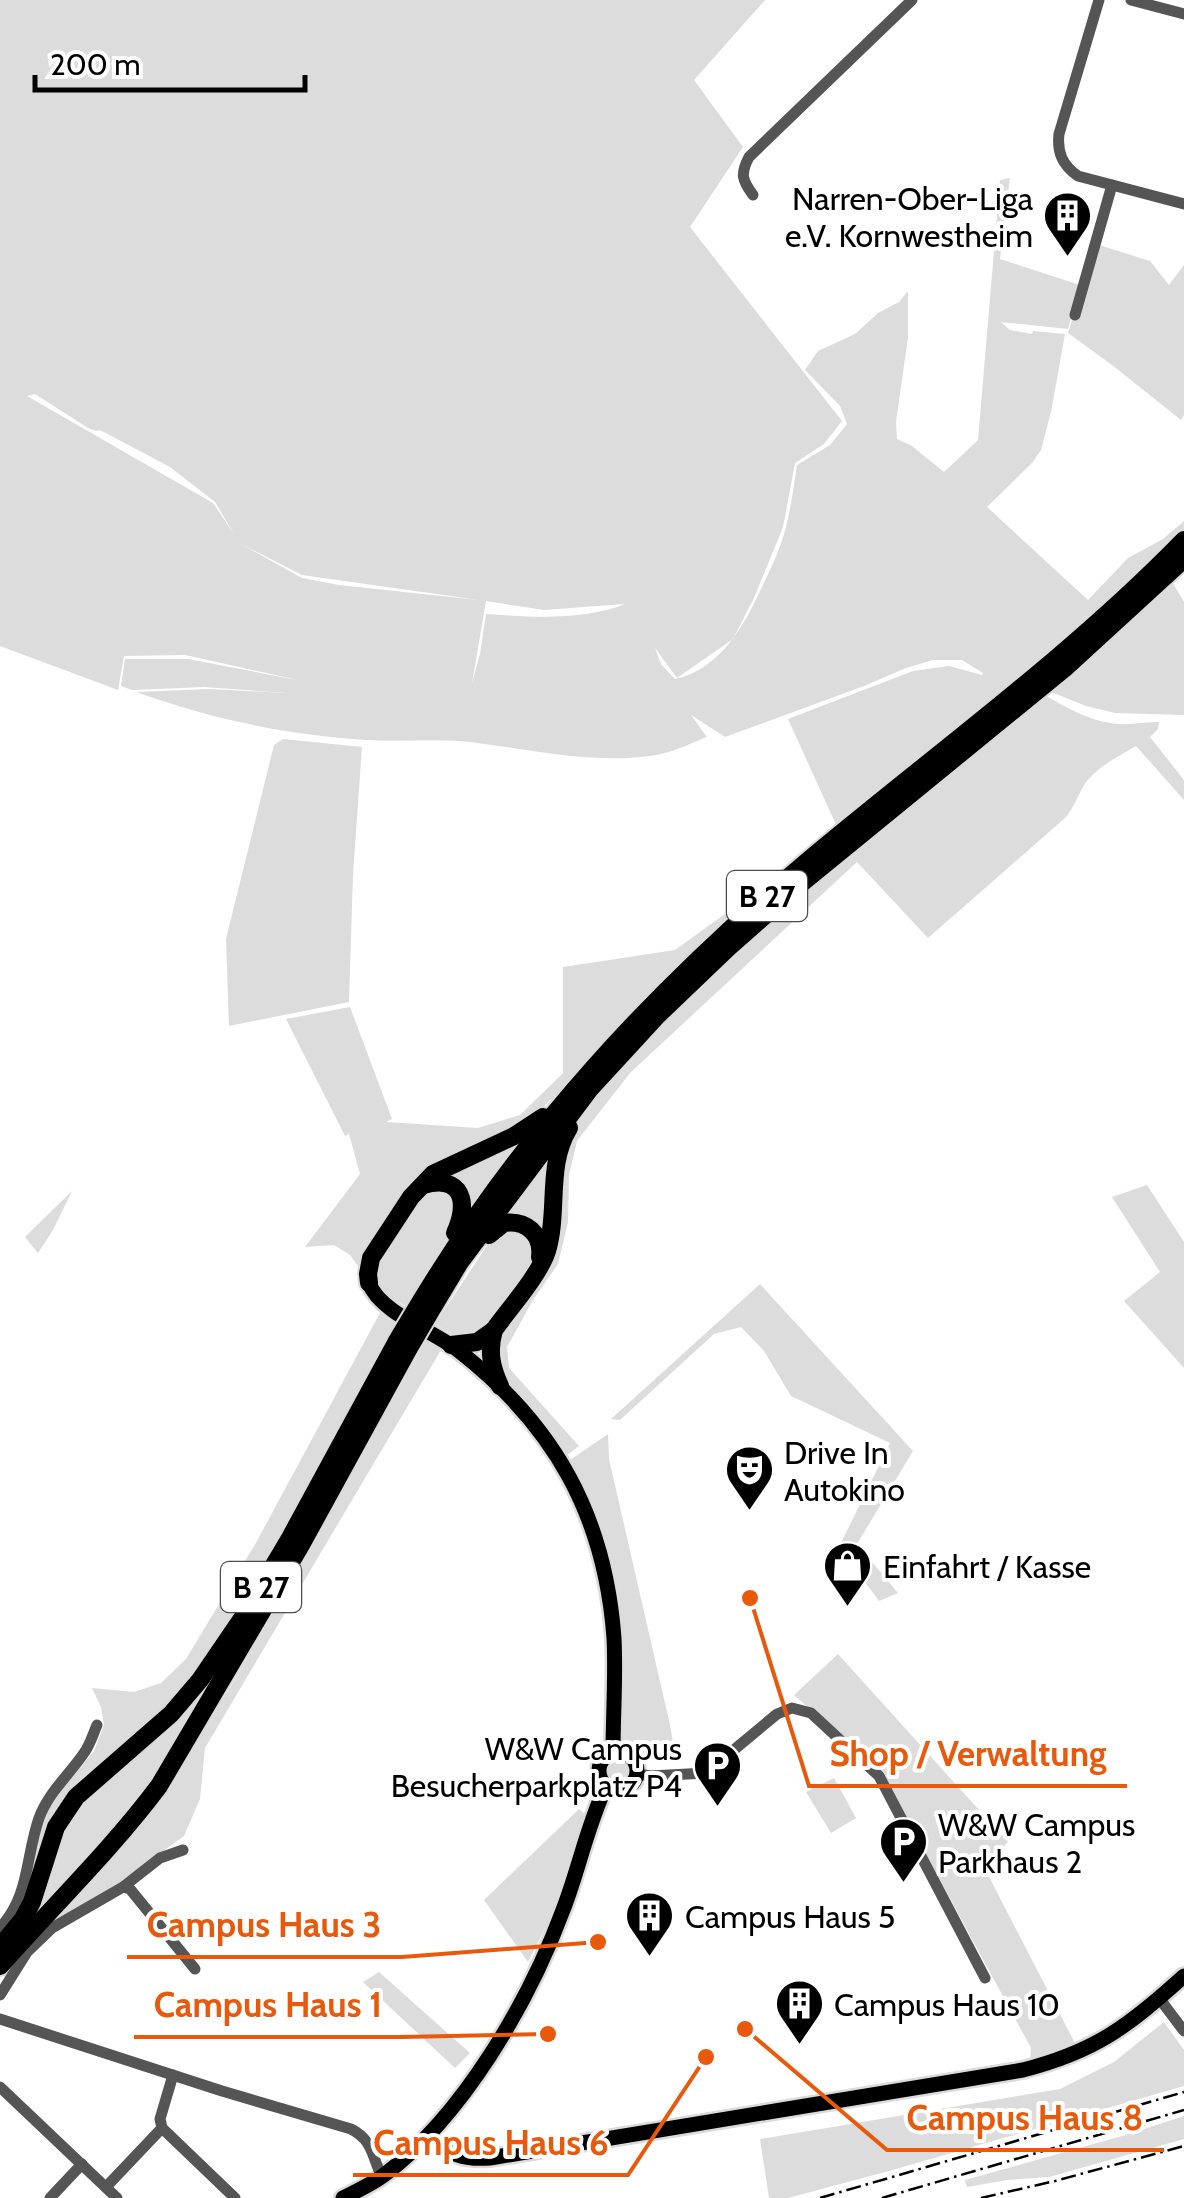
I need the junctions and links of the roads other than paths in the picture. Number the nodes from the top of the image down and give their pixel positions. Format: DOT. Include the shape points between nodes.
graph roads {
  1 [pos="912,0"];
  2 [pos="1099,0"];
  3 [pos="1131,0"];
  4 [pos="1184,14"];
  5 [pos="1112,185"];
  6 [pos="753,195"];
  7 [pos="1184,204"];
  8 [pos="1075,315"];
  9 [pos="1184,540"];
  10 [pos="1184,558"];
  11 [pos="1060,663"];
  12 [pos="1002,712"];
  13 [pos="589,1090"];
  14 [pos="558,1107"];
  15 [pos="422,1186"];
  16 [pos="455,1258"];
  17 [pos="538,1268"];
  18 [pos="369,1283"];
  19 [pos="494,1330"];
  20 [pos="403,1344"];
  21 [pos="451,1345"];
  22 [pos="500,1386"];
  23 [pos="97,1724"];
  24 [pos="614,1753"];
  25 [pos="636,1774"];
  26 [pos="606,1786"];
  27 [pos="183,1850"];
  28 [pos="123,1887"];
  29 [pos="0,1928"];
  30 [pos="0,1947"];
  31 [pos="0,1966"];
  32 [pos="195,1969"];
  33 [pos="1184,1976"];
  34 [pos="986,1978"];
  35 [pos="0,1996"];
  36 [pos="1160,1998"];
  37 [pos="0,2018"];
  38 [pos="1184,2030"];
  39 [pos="172,2075"];
  40 [pos="0,2087"];
  41 [pos="162,2128"];
  42 [pos="429,2135"];
  43 [pos="82,2164"];
  44 [pos="378,2179"];
  45 [pos="106,2187"];
  46 [pos="50,2198"];
  47 [pos="117,2198"];
  48 [pos="236,2198"];
  49 [pos="344,2198"];
  1 -- 6 [label="street" via="750,157 742,170"];
  2 -- 5 [label="street" via="1058,146 1078,176"];
  3 -- 4 [label="street"];
  5 -- 7 [label="street"];
  5 -- 8 [label="street"];
  9 -- 11 [label="highway, B 27"];
  10 -- 11 [label="highway, B 27"];
  11 -- 12 [label="highway, B 27"];
  12 -- 13 [label="highway, B 27" via="728,948"];
  12 -- 14 [label="highway, B 27" via="718,939"];
  13 -- 16 [label="highway, B 27"];
  13 -- 17 [label="highway, B 27" via="556,1162 552,1224"];
  14 -- 15 [label="highway, B 27"];
  14 -- 16 [label="highway, B 27"];
  15 -- 16 [label="highway, B 27" via="443,1182 460,1194 462,1217 450,1242"];
  15 -- 18 [label="highway, B 27" via="371,1258"];
  16 -- 17 [label="highway, B 27" via="473,1254 496,1227 512,1222 538,1238"];
  16 -- 20 [label="highway, B 27, bridge"];
  17 -- 19 [label="highway, B 27"];
  18 -- 21 [label="main road" via="382,1302"];
  19 -- 21 [label="highway" via="477,1342"];
  19 -- 22 [label="highway" via="490,1356"];
  20 -- 30 [label="highway, B 27" via="200,1680 76,1797 56,1827 32,1902"];
  20 -- 31 [label="highway, B 27" via="301,1546 186,1744 133,1822"];
  21 -- 22 [label="main road"];
  22 -- 24 [label="main road" via="562,1460 596,1542 614,1636"];
  23 -- 29 [label="street" via="40,1814 21,1897"];
  24 -- 25 [label="main road" via="631,1758"];
  24 -- 26 [label="main road" via="599,1770"];
  25 -- 26 [label="main road" via="625,1789"];
  25 -- 34 [label="street" via="706,1773 777,1714 792,1708 811,1713 879,1776"];
  26 -- 42 [label="main road" via="532,1984"];
  27 -- 28 [label="street" via="160,1858"];
  28 -- 32 [label="street"];
  28 -- 35 [label="street" via="40,1938"];
  33 -- 36 [label="main road"];
  36 -- 38 [label="street"];
  36 -- 42 [label="main road" via="1080,2052 1022,2070 475,2159 451,2154"];
  37 -- 39 [label="street"];
  39 -- 41 [label="street"];
  39 -- 44 [label="street" via="351,2129 368,2142"];
  40 -- 43 [label="street"];
  41 -- 45 [label="street"];
  41 -- 48 [label="street"];
  42 -- 44 [label="main road"];
  43 -- 45 [label="street"];
  43 -- 46 [label="street"];
  44 -- 49 [label="main road"];
  45 -- 47 [label="street"];
}
